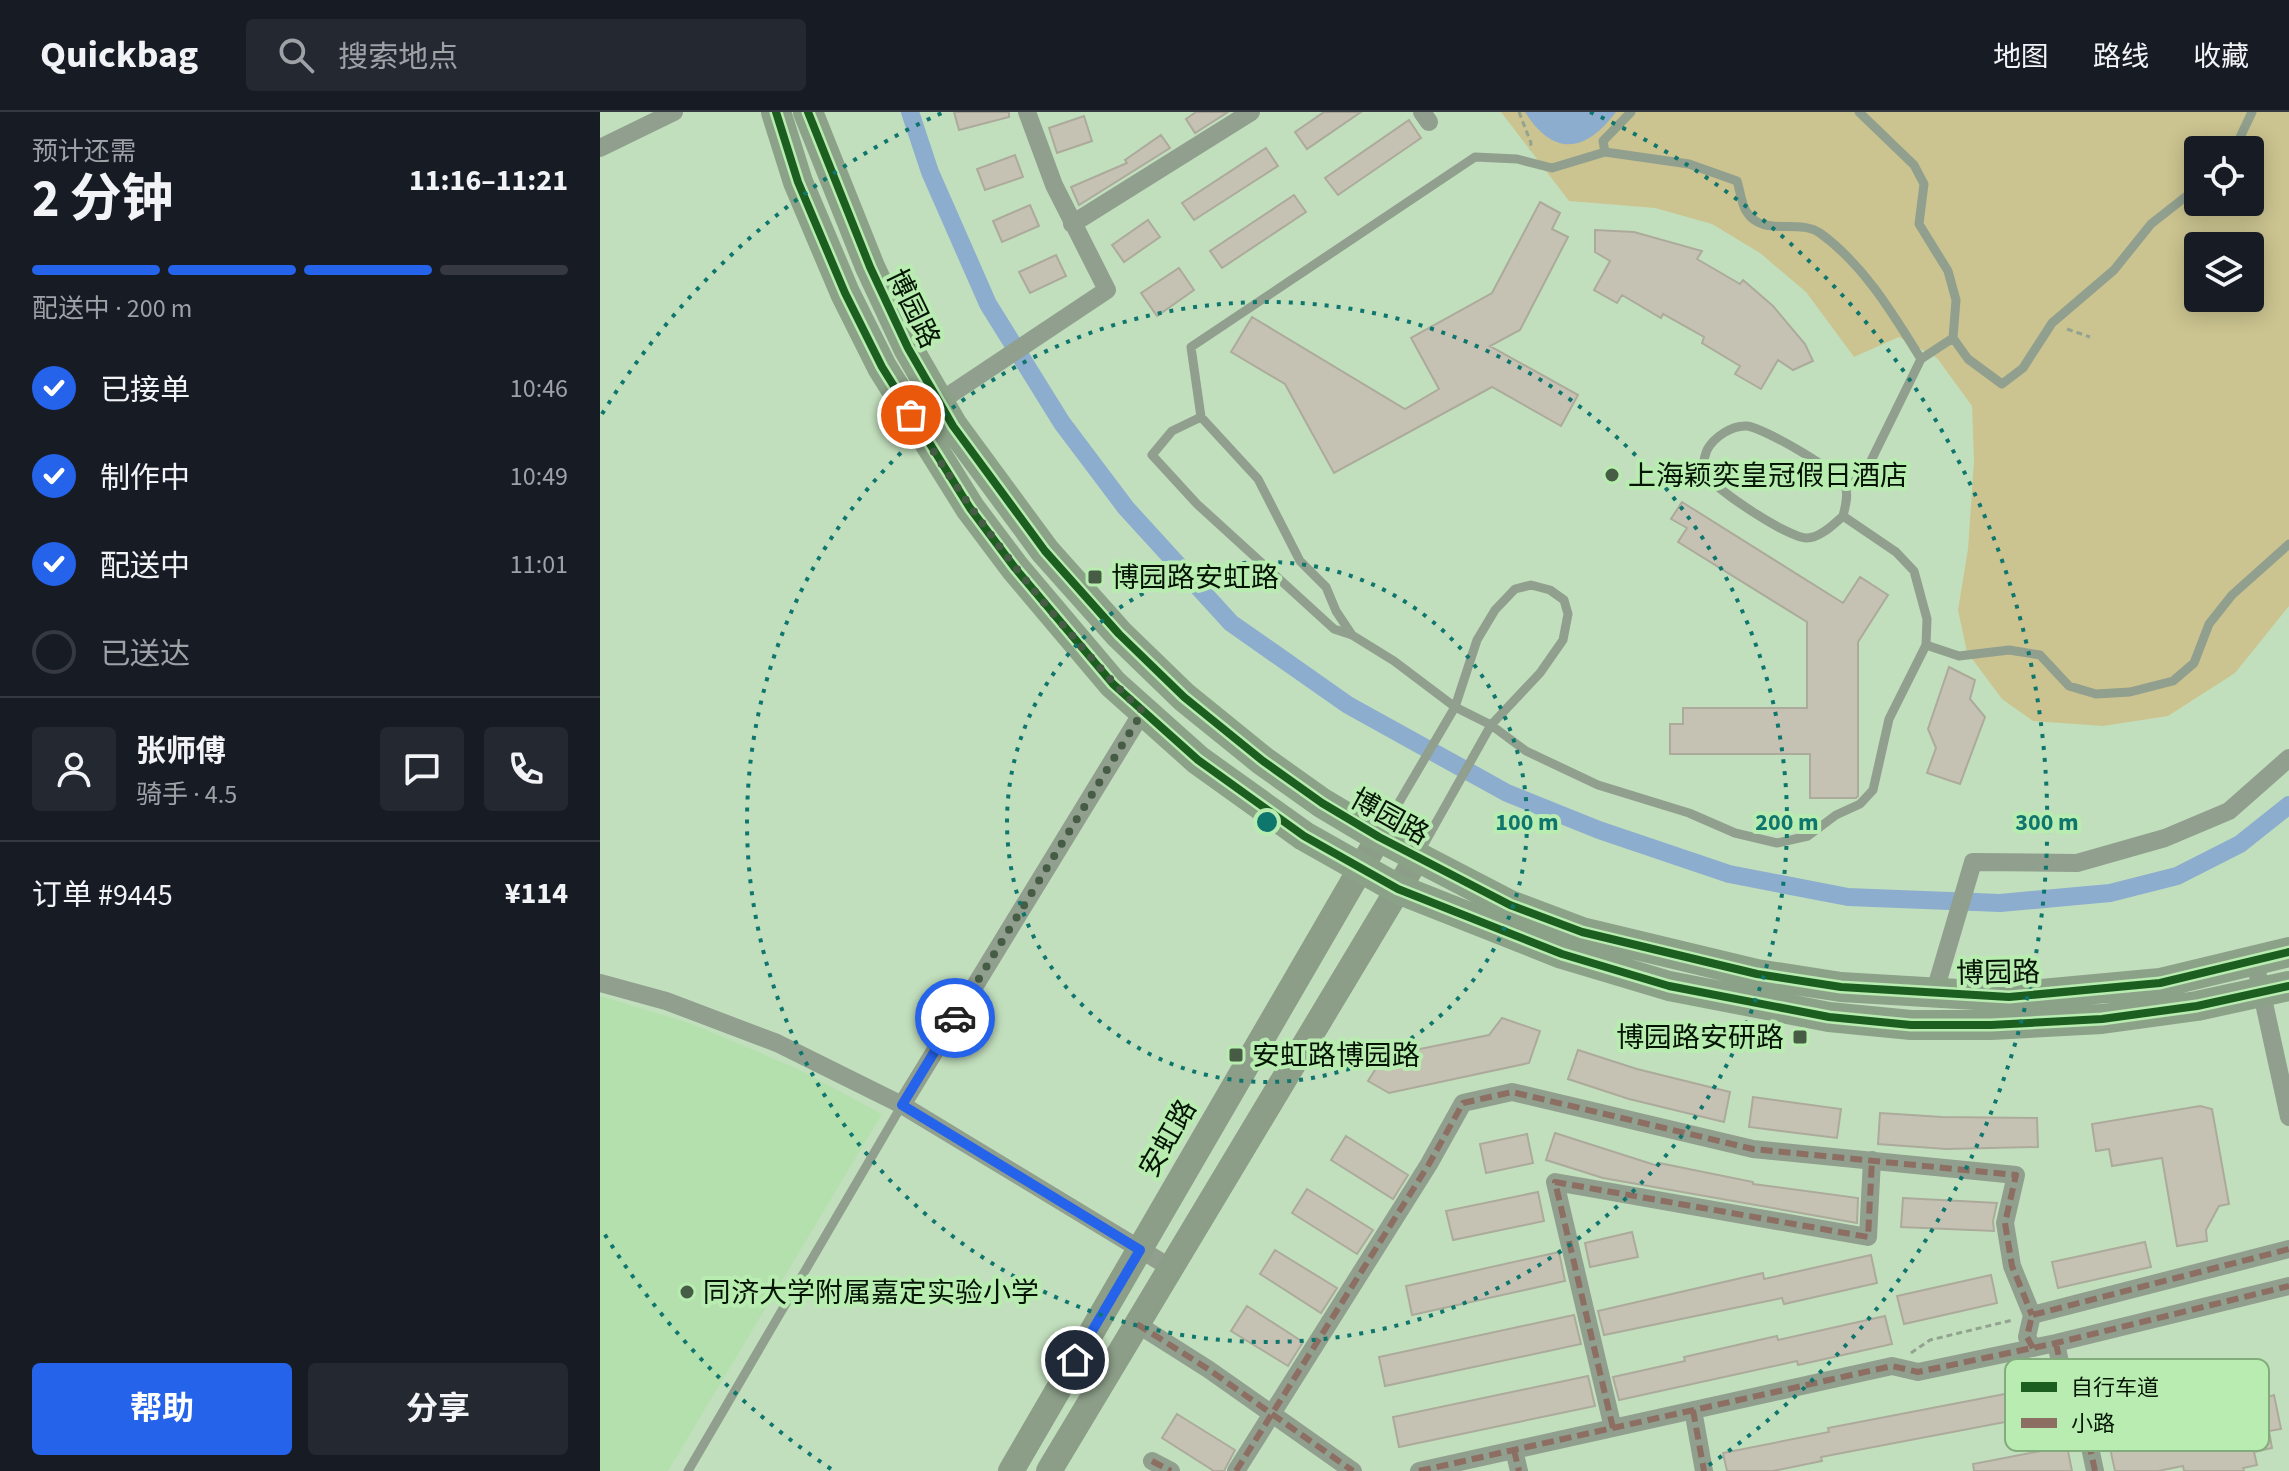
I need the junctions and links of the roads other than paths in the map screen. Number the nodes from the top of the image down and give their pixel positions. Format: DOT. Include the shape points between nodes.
graph roads {
  1 [pos="674,112"];
  2 [pos="776,112"];
  3 [pos="808,112"];
  4 [pos="1027,112"];
  5 [pos="1251,112"];
  6 [pos="1631,112"];
  7 [pos="1859,112"];
  8 [pos="2252,112"];
  9 [pos="2241,136"];
  10 [pos="600,148"];
  11 [pos="1605,152"];
  12 [pos="2184,198"];
  13 [pos="1072,224"];
  14 [pos="1953,338"];
  15 [pos="1921,359"];
  16 [pos="939,402"];
  17 [pos="1201,417"];
  18 [pos="1845,486"];
  19 [pos="1843,516"];
  20 [pos="2289,544"];
  21 [pos="1352,635"];
  22 [pos="1926,645"];
  23 [pos="1455,707"];
  24 [pos="1143,711"];
  25 [pos="1491,725"];
  26 [pos="2289,758"];
  27 [pos="1379,837"];
  28 [pos="1418,856"];
  29 [pos="1361,869"];
  30 [pos="1398,889"];
  31 [pos="2289,952"];
  32 [pos="2255,962"];
  33 [pos="600,983"];
  34 [pos="2276,990"];
  35 [pos="1934,994"];
  36 [pos="902,1105"];
  37 [pos="2289,1117"];
  38 [pos="1872,1160"];
  39 [pos="2289,1249"];
  40 [pos="1140,1250"];
  41 [pos="1171,1268"];
  42 [pos="2289,1286"];
  43 [pos="2032,1315"];
  44 [pos="1137,1324"];
  45 [pos="2056,1343"];
  46 [pos="2033,1348"];
  47 [pos="2059,1359"];
  48 [pos="1693,1410"];
  49 [pos="1272,1414"];
  50 [pos="1613,1428"];
  51 [pos="1514,1450"];
  52 [pos="2091,1451"];
  53 [pos="1152,1461"];
  54 [pos="688,1471"];
  55 [pos="1011,1471"];
  56 [pos="1049,1471"];
  57 [pos="1171,1471"];
  58 [pos="1236,1471"];
  59 [pos="1352,1471"];
  60 [pos="1419,1471"];
  61 [pos="1519,1471"];
  62 [pos="1704,1471"];
  63 [pos="2095,1471"];
  1 -- 10 [label="street"];
  2 -- 24 [label="main road, 博园路" via="798,182 845,293 925,439 1015,568 1113,684"];
  3 -- 16 [label="main road, 博园路" via="870,267"];
  4 -- 13 [label="street"];
  5 -- 13 [label="street"];
  6 -- 11 [label="lane" via="1603,141"];
  7 -- 14 [label="lane" via="1914,165 1924,184 1919,224 1948,271 1956,300"];
  8 -- 9 [label="lane"];
  11 -- 15 [label="lane" via="1689,164 1737,181 1747,213 1764,226 1817,231 1857,266"];
  11 -- 17 [label="lane" via="1552,168 1475,157 1191,347"];
  12 -- 14 [label="lane" via="2151,224 2114,270 2052,323 2023,368 2002,384 1968,359"];
  13 -- 16 [label="street" via="1107,290"];
  14 -- 15 [label="lane"];
  15 -- 18 [label="lane" via="1863,477"];
  16 -- 27 [label="main road, 博园路" via="1036,540 1119,634 1184,697 1263,761"];
  17 -- 21 [label="lane" via="1258,479 1300,561 1326,587"];
  17 -- 21 [label="lane" via="1172,431 1152,455 1258,562 1334,629"];
  18 -- 19 [label="lane"];
  18 -- 19 [label="lane" via="1798,451 1744,426 1723,432 1702,462 1715,486 1787,532 1806,538"];
  19 -- 22 [label="lane" via="1914,571 1927,619"];
  20 -- 22 [label="lane" via="2232,595 2209,624 2194,663 2173,681 2096,694 2069,686 2040,655 2009,650 1959,656"];
  21 -- 23 [label="lane"];
  22 -- 25 [label="lane" via="1889,719 1873,790 1808,836 1777,843 1598,785 1526,751"];
  23 -- 25 [label="lane"];
  23 -- 25 [label="lane" via="1477,640 1495,610 1515,589 1531,585 1550,590 1564,600 1568,614 1563,640"];
  23 -- 27 [label="lane"];
  24 -- 29 [label="main road, 博园路" via="1198,760 1304,836"];
  24 -- 36 [label="street"];
  25 -- 28 [label="lane"];
  26 -- 35 [label="street" via="2229,811 2165,838 2077,863 1973,862"];
  27 -- 28 [label="main road, 博园路"];
  27 -- 29 [label="main road, 安虹路"];
  28 -- 30 [label="main road"];
  28 -- 35 [label="main road, 博园路" via="1510,905 1582,932 1757,974"];
  29 -- 30 [label="main road, 博园路"];
  29 -- 40 [label="main road, 安虹路"];
  30 -- 34 [label="main road, 博园路" via="1562,954 1669,986 1829,1017 1911,1025 2031,1023 2134,1015"];
  30 -- 41 [label="main road"];
  31 -- 32 [label="main road, 博园路"];
  32 -- 34 [label="street"];
  32 -- 35 [label="main road, 博园路" via="2160,983 2009,997"];
  33 -- 36 [label="street" via="666,1001 777,1043"];
  34 -- 37 [label="street"];
  36 -- 40 [label="street"];
  36 -- 54 [label="lane"];
  38 -- 43 [label="street" via="2016,1175 2005,1223 2012,1266"];
  38 -- 49 [label="street" via="1753,1149 1512,1092 1463,1103"];
  38 -- 50 [label="street" via="1868,1237 1555,1182"];
  39 -- 43 [label="street"];
  40 -- 41 [label="street"];
  40 -- 55 [label="main road, 安虹路"];
  41 -- 44 [label="main road"];
  42 -- 45 [label="street"];
  43 -- 46 [label="street" via="2027,1337"];
  44 -- 49 [label="street"];
  44 -- 56 [label="main road"];
  45 -- 46 [label="street"];
  45 -- 47 [label="street"];
  46 -- 48 [label="street" via="1918,1372 1892,1366"];
  48 -- 50 [label="street"];
  48 -- 62 [label="street"];
  49 -- 58 [label="street"];
  49 -- 59 [label="street"];
  50 -- 51 [label="street"];
  51 -- 60 [label="street"];
  51 -- 61 [label="street"];
  52 -- 63 [label="street"];
  53 -- 57 [label="street"];
}
